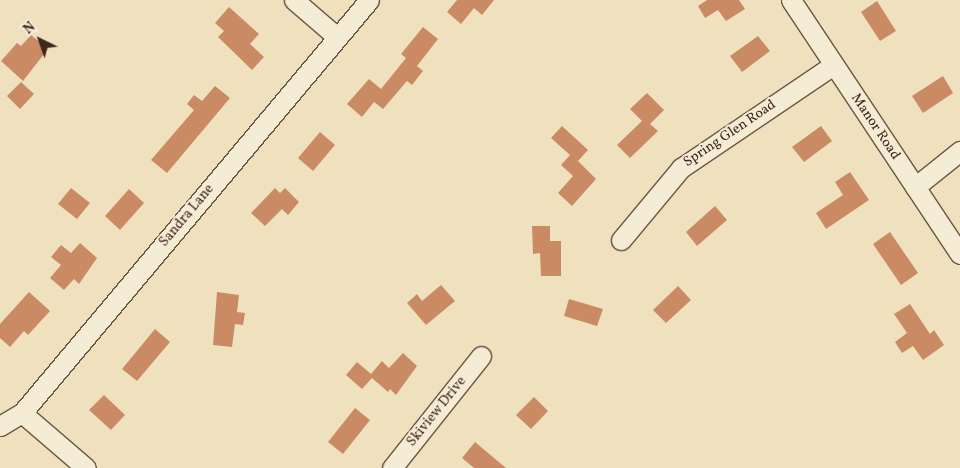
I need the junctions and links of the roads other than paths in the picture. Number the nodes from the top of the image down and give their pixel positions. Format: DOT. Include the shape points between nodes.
graph roads {
  1 [pos="294,0"];
  2 [pos="369,0"];
  3 [pos="791,0"];
  4 [pos="337,37"];
  5 [pos="833,66"];
  6 [pos="960,151"];
  7 [pos="915,187"];
  8 [pos="622,240"];
  9 [pos="960,254"];
  10 [pos="481,356"];
  11 [pos="22,413"];
  12 [pos="0,426"];
  13 [pos="395,467"];
  14 [pos="86,468"];
  1 -- 4 [label="street"];
  2 -- 4 [label="street, Sandra Lane"];
  3 -- 5 [label="street, Manor Road"];
  4 -- 11 [label="street, Sandra Lane"];
  5 -- 7 [label="street, Manor Road"];
  5 -- 8 [label="street, Spring Glen Road" via="681,168"];
  6 -- 7 [label="street"];
  7 -- 9 [label="street, Manor Road"];
  10 -- 13 [label="street, Skiview Drive"];
  11 -- 12 [label="street, Sandra Lane"];
  11 -- 14 [label="street"];
}
